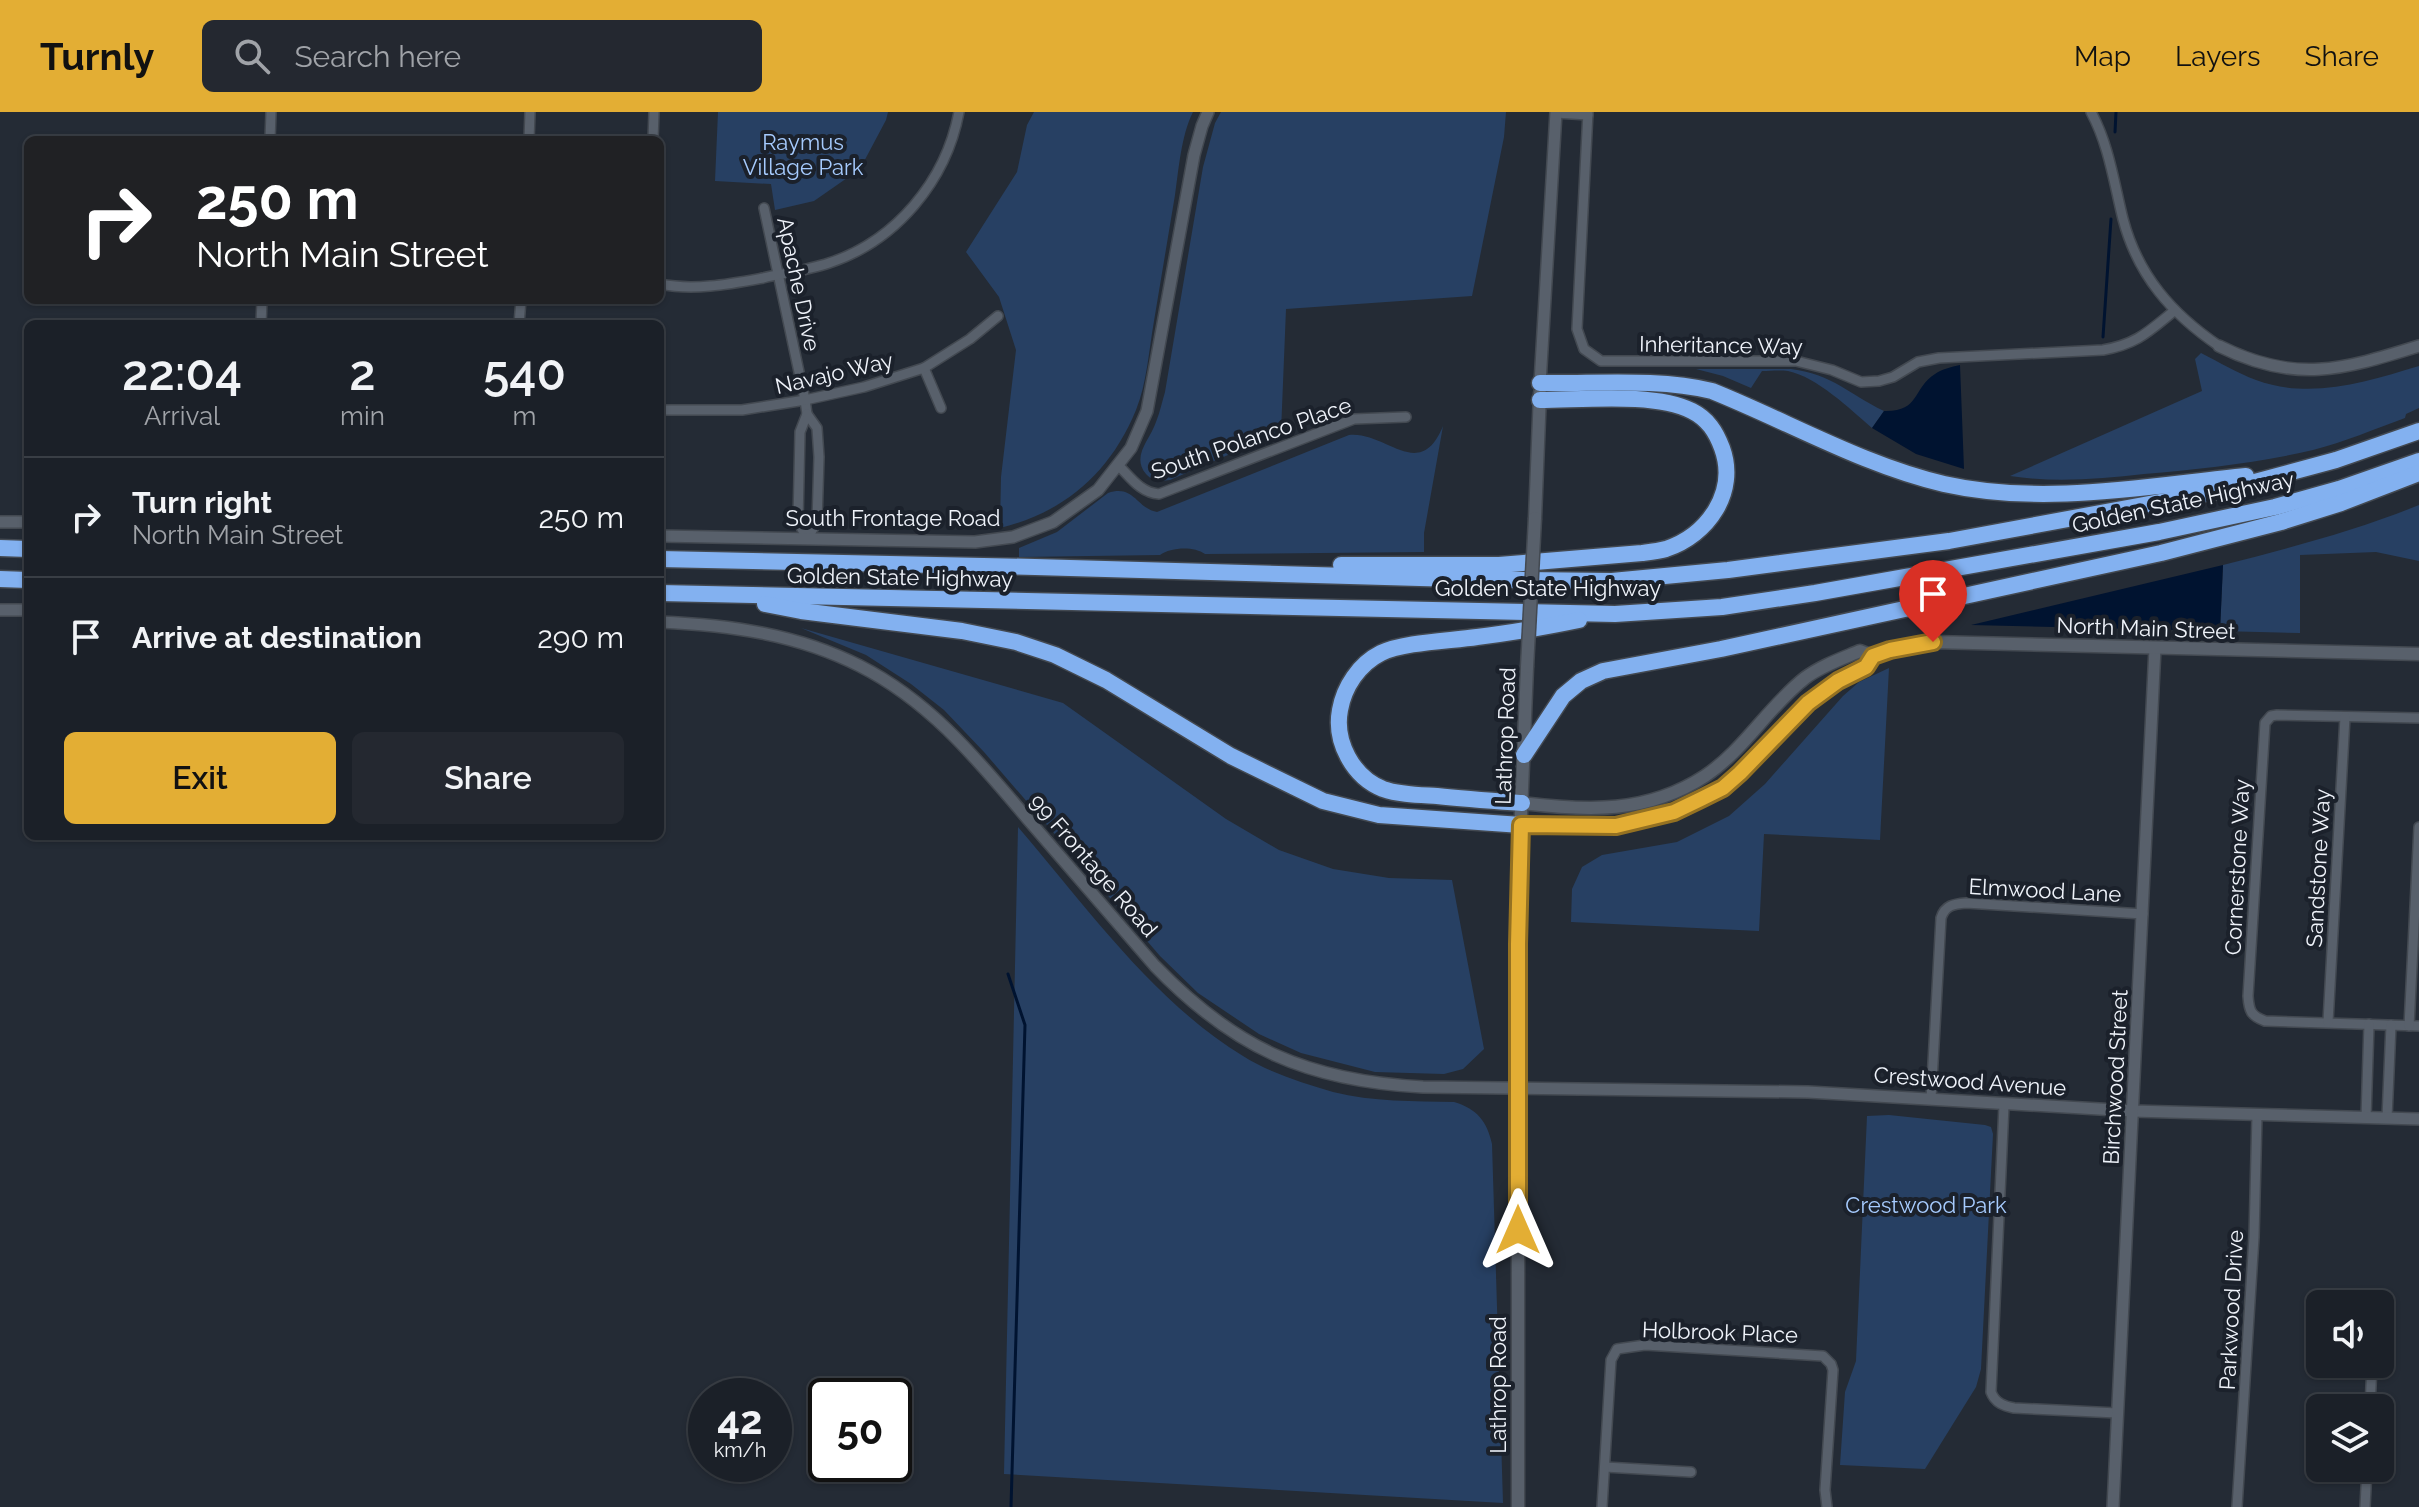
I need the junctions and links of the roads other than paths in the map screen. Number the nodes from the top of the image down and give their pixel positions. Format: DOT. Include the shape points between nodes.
graph roads {
  1 [pos="271,112"];
  2 [pos="530,112"];
  3 [pos="654,112"];
  4 [pos="959,112"];
  5 [pos="1208,112"];
  6 [pos="2091,112"];
  7 [pos="1556,113"];
  8 [pos="1588,113"];
  9 [pos="270,136"];
  10 [pos="529,136"];
  11 [pos="653,136"];
  12 [pos="764,208"];
  13 [pos="778,275"];
  14 [pos="664,284"];
  15 [pos="2174,311"];
  16 [pos="998,316"];
  17 [pos="2219,346"];
  18 [pos="2419,346"];
  19 [pos="924,368"];
  20 [pos="1540,392"];
  21 [pos="805,400"];
  22 [pos="941,408"];
  23 [pos="664,410"];
  24 [pos="807,414"];
  25 [pos="1406,417"];
  26 [pos="2419,431"];
  27 [pos="2419,461"];
  28 [pos="1119,466"];
  29 [pos="2292,471"];
  30 [pos="2419,473"];
  31 [pos="0,522"];
  32 [pos="24,522"];
  33 [pos="664,536"];
  34 [pos="807,539"];
  35 [pos="0,548"];
  36 [pos="24,549"];
  37 [pos="664,559"];
  38 [pos="1035,567"];
  39 [pos="0,579"];
  40 [pos="24,580"];
  41 [pos="664,593"];
  42 [pos="720,595"];
  43 [pos="0,610"];
  44 [pos="24,610"];
  45 [pos="1615,614"];
  46 [pos="664,622"];
  47 [pos="2155,648"];
  48 [pos="2419,654"];
  49 [pos="1873,656"];
  50 [pos="2345,717"];
  51 [pos="2419,718"];
  52 [pos="1524,755"];
  53 [pos="1522,803"];
  54 [pos="1521,825"];
  55 [pos="2419,827"];
  56 [pos="2143,914"];
  57 [pos="2328,1022"];
  58 [pos="2369,1024"];
  59 [pos="2391,1025"];
  60 [pos="2414,1026"];
  61 [pos="1518,1088"];
  62 [pos="1931,1099"];
  63 [pos="2004,1105"];
  64 [pos="2133,1111"];
  65 [pos="2257,1115"];
  66 [pos="2366,1118"];
  67 [pos="2387,1118"];
  68 [pos="2419,1119"];
  69 [pos="2117,1413"];
  70 [pos="1605,1467"];
  71 [pos="1691,1472"];
  72 [pos="2366,1482"];
  73 [pos="1518,1507"];
  74 [pos="1602,1507"];
  75 [pos="1827,1507"];
  76 [pos="2113,1507"];
  77 [pos="2237,1507"];
  78 [pos="2365,1507"];
  1 -- 9 [label="street"];
  2 -- 10 [label="street"];
  3 -- 11 [label="street"];
  4 -- 13 [label="street" via="938,171 900,220 849,255"];
  5 -- 28 [label="street, South Frontage Road" via="1194,155 1147,411"];
  6 -- 15 [label="street" via="2139,262"];
  7 -- 8 [label="street, Inheritance Way"];
  7 -- 20 [label="street, Lathrop Road"];
  8 -- 15 [label="street, Inheritance Way" via="1577,329 1584,349 1601,361 1796,361 1861,382 1879,381 1939,358 2123,346"];
  12 -- 13 [label="street, Apache Drive"];
  13 -- 14 [label="street" via="718,285"];
  13 -- 21 [label="street, Apache Drive"];
  15 -- 17 [label="street"];
  16 -- 19 [label="street, Navajo Way"];
  17 -- 18 [label="street" via="2300,370 2345,368"];
  19 -- 21 [label="street, Navajo Way"];
  19 -- 22 [label="street"];
  20 -- 29 [label="highway" via="1687,385 1863,457 1941,483 1991,492 2080,492"];
  20 -- 38 [label="highway" via="1660,401 1692,410 1710,424 1725,457 1721,504 1696,533 1665,549 1642,553 1499,565"];
  20 -- 52 [label="main road, Lathrop Road, bridge"];
  21 -- 23 [label="street, Navajo Way" via="742,410"];
  21 -- 24 [label="street, Apache Drive"];
  24 -- 34 [label="street, Apache Drive" via="800,432 798,521"];
  24 -- 34 [label="street, Apache Drive" via="817,428 819,457 817,522"];
  25 -- 28 [label="street, South Polanco Place" via="1354,419 1159,494 1142,489"];
  26 -- 29 [label="highway, Golden State Highway"];
  27 -- 45 [label="highway, Golden State Highway" via="2275,507 2159,532 1815,593 1722,607"];
  28 -- 34 [label="street, South Frontage Road" via="1098,490 1053,522 1013,537 975,542"];
  29 -- 38 [label="highway, Golden State Highway" via="2225,490 1949,541 1612,581"];
  30 -- 52 [label="highway" via="2281,522 2161,553 1603,671 1563,696"];
  31 -- 32 [label="street"];
  33 -- 34 [label="street, South Frontage Road"];
  35 -- 36 [label="highway"];
  37 -- 38 [label="highway, Golden State Highway"];
  39 -- 40 [label="highway"];
  41 -- 42 [label="highway, Golden State Highway"];
  42 -- 45 [label="highway, Golden State Highway"];
  42 -- 54 [label="highway" via="1016,642 1106,680 1231,756 1323,801 1379,815"];
  43 -- 44 [label="street"];
  45 -- 53 [label="highway" via="1389,650 1361,668 1345,691 1339,716 1342,742 1369,781 1392,792"];
  46 -- 61 [label="street, 99 Frontage Road" via="730,627 799,641 858,665 917,701 981,764 1183,996 1247,1041 1312,1070 1371,1083"];
  47 -- 48 [label="main road, North Main Street"];
  47 -- 49 [label="main road, North Main Street" via="1933,642"];
  47 -- 56 [label="street, Birchwood Street"];
  49 -- 53 [label="main road, North Main Street" via="1860,651 1806,678 1725,760 1680,789 1605,810"];
  49 -- 54 [label="main road, North Main Street" via="1866,667 1808,703 1732,781 1674,812 1616,826"];
  50 -- 51 [label="street"];
  50 -- 57 [label="street, Sandstone Way"];
  50 -- 57 [label="street, Cornerstone Way" via="2277,715 2265,723 2249,984 2249,1010 2255,1017"];
  52 -- 53 [label="main road, Lathrop Road"];
  53 -- 54 [label="main road, Lathrop Road"];
  54 -- 61 [label="main road, Lathrop Road"];
  55 -- 60 [label="street"];
  56 -- 62 [label="street, Elmwood Lane" via="1966,903 1945,909"];
  56 -- 64 [label="street, Birchwood Street"];
  57 -- 58 [label="street"];
  58 -- 59 [label="street"];
  58 -- 66 [label="street"];
  59 -- 60 [label="street"];
  59 -- 67 [label="street"];
  61 -- 62 [label="street, Crestwood Avenue"];
  61 -- 73 [label="main road, Lathrop Road"];
  62 -- 63 [label="street, Crestwood Avenue"];
  63 -- 64 [label="street, Crestwood Avenue"];
  63 -- 69 [label="street" via="1991,1392 2001,1405 2014,1408"];
  64 -- 65 [label="street, Crestwood Avenue"];
  64 -- 69 [label="street, Birchwood Street"];
  65 -- 66 [label="street, Crestwood Avenue"];
  65 -- 77 [label="street, Parkwood Drive"];
  66 -- 67 [label="street, Crestwood Avenue"];
  67 -- 68 [label="street, Crestwood Avenue"];
  69 -- 76 [label="street, Birchwood Street"];
  70 -- 71 [label="street"];
  70 -- 74 [label="street"];
  70 -- 75 [label="street, Holbrook Place" via="1611,1360 1617,1349 1645,1345 1823,1356 1833,1370"];
  72 -- 78 [label="street"];
}
